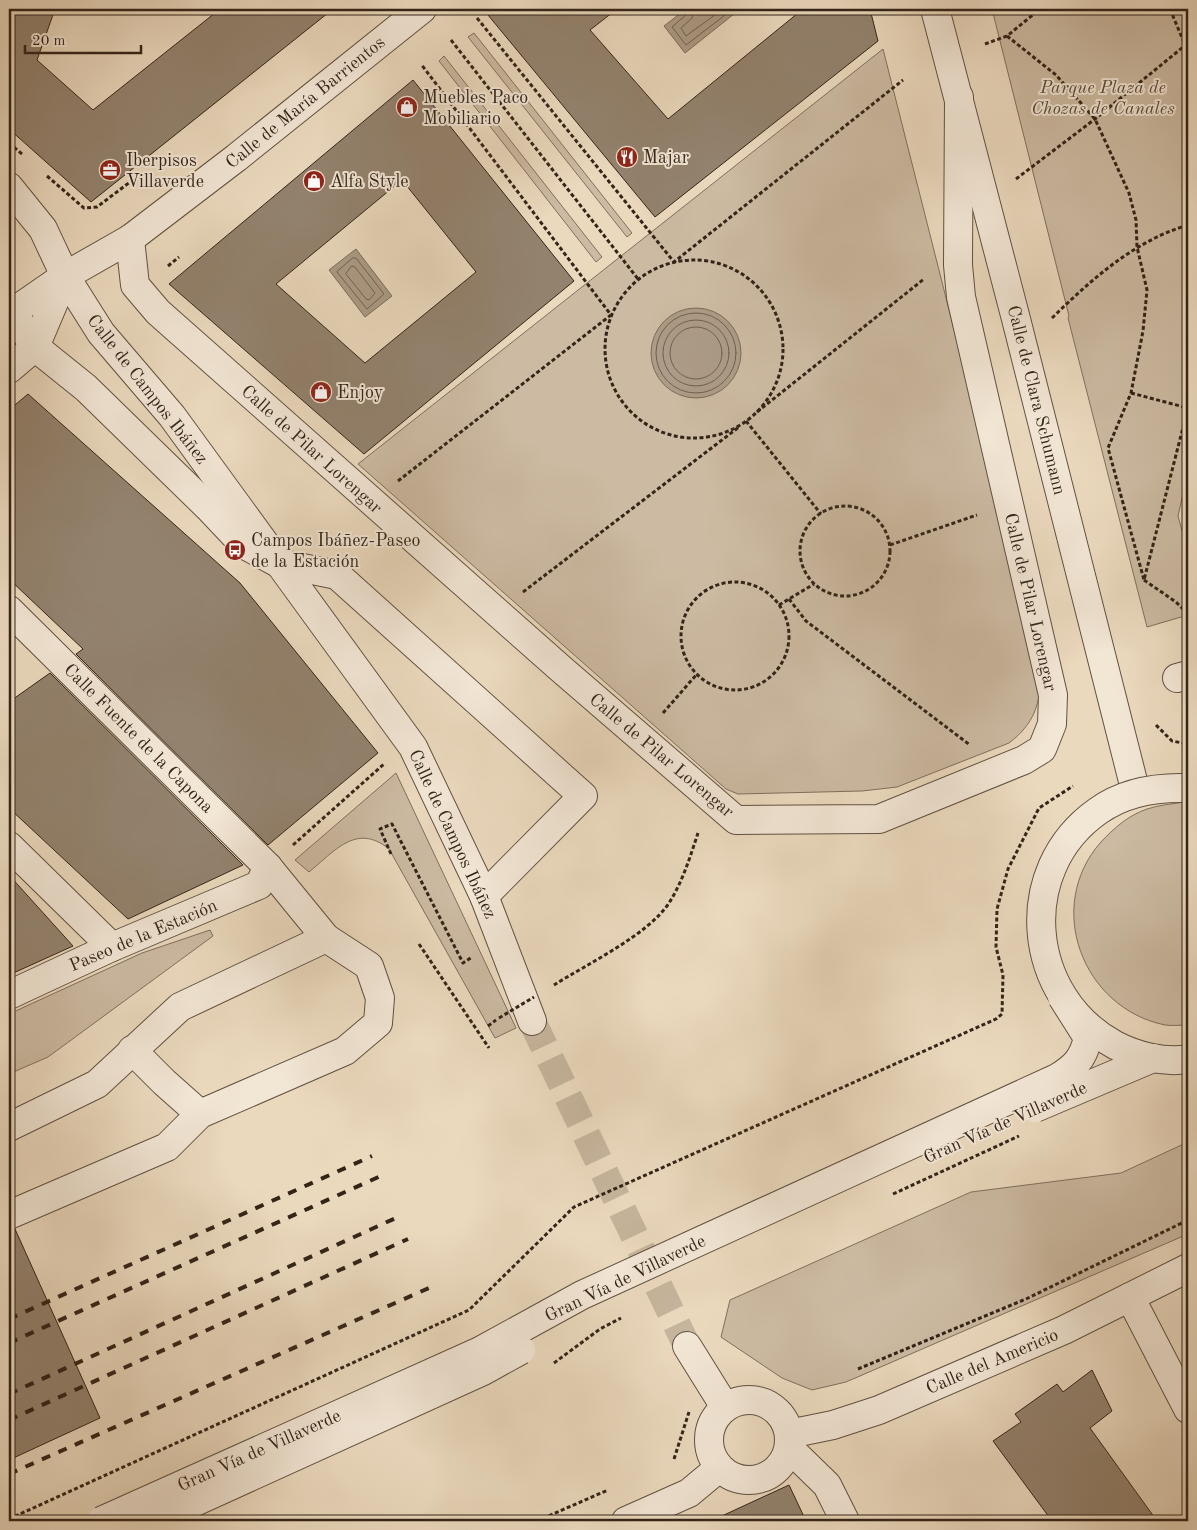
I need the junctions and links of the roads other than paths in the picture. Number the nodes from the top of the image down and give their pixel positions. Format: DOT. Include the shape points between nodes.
graph roads {
  1 [pos="422,9"];
  2 [pos="935,9"];
  3 [pos="959,97"];
  4 [pos="9,187"];
  5 [pos="130,239"];
  6 [pos="66,276"];
  7 [pos="11,309"];
  8 [pos="35,347"];
  9 [pos="9,369"];
  10 [pos="278,563"];
  11 [pos="9,610"];
  12 [pos="1188,788"];
  13 [pos="1136,793"];
  14 [pos="9,846"];
  15 [pos="268,867"];
  16 [pos="484,896"];
  17 [pos="326,938"];
  18 [pos="112,947"];
  19 [pos="9,995"];
  20 [pos="1062,998"];
  21 [pos="532,1020"];
  22 [pos="132,1050"];
  23 [pos="1153,1058"];
  24 [pos="1188,1059"];
  25 [pos="200,1114"];
  26 [pos="9,1126"];
  27 [pos="9,1214"];
  28 [pos="1188,1268"];
  29 [pos="1130,1297"];
  30 [pos="688,1346"];
  31 [pos="724,1407"];
  32 [pos="1188,1410"];
  33 [pos="789,1441"];
  34 [pos="719,1468"];
  35 [pos="101,1521"];
  36 [pos="153,1521"];
  37 [pos="626,1521"];
  38 [pos="845,1521"];
  1 -- 5 [label="street, Calle de María Barrientos"];
  2 -- 3 [label="street, Calle de Clara Schumann"];
  3 -- 5 [label="street, Calle de Pilar Lorengar" via="958,264 961,298 1053,695 1052,724 1042,749 1024,760 879,819 736,820 158,312 135,285"];
  3 -- 13 [label="street, Calle de Clara Schumann"];
  4 -- 6 [label="street" via="43,229"];
  5 -- 6 [label="street, Calle de María Barrientos"];
  6 -- 7 [label="street, Calle de María Barrientos"];
  6 -- 8 [label="street"];
  6 -- 10 [label="street, Calle de Campos Ibáñez" via="101,333 172,416"];
  7 -- 8 [label="street"];
  8 -- 9 [label="street"];
  8 -- 10 [label="street, Calle de Campos Ibáñez" via="86,388 243,544"];
  10 -- 16 [label="street, Calle de Campos Ibáñez" via="413,747"];
  10 -- 16 [label="street" via="337,575 583,796"];
  11 -- 15 [label="street, Calle Fuente de la Capona"];
  12 -- 13 [label="street, bridge" via="1166,787"];
  13 -- 20 [label="street, bridge" via="1098,811 1068,840 1048,876 1040,917 1044,960"];
  14 -- 18 [label="street"];
  15 -- 17 [label="street, Calle Fuente de la Capona"];
  15 -- 18 [label="street, Paseo de la Estación" via="259,886"];
  16 -- 21 [label="street, Calle de Campos Ibáñez"];
  17 -- 22 [label="street" via="180,1006"];
  17 -- 25 [label="street, Calle Fuente de la Capona" via="369,966 380,998 378,1023 345,1051"];
  18 -- 19 [label="street, Paseo de la Estación"];
  20 -- 23 [label="street, bridge" via="1101,1037 1126,1050"];
  20 -- 35 [label="street, Gran Vía de Villaverde, bridge" via="1088,1038 1084,1055 1074,1068 1057,1078 582,1295 480,1351"];
  22 -- 25 [label="street"];
  22 -- 26 [label="street" via="97,1084"];
  23 -- 24 [label="street, bridge"];
  23 -- 36 [label="street, Gran Vía de Villaverde, bridge" via="997,1125 596,1309 483,1371"];
  25 -- 27 [label="street" via="167,1147"];
  28 -- 29 [label="street, Calle del Americio"];
  29 -- 32 [label="street"];
  29 -- 33 [label="street, Calle del Americio" via="1064,1330 879,1410"];
  30 -- 31 [label="street"];
  31 -- 33 [label="street" via="751,1399 776,1410"];
  31 -- 34 [label="street" via="711,1425 709,1448"];
  33 -- 34 [label="street" via="779,1468 760,1480 738,1480"];
  33 -- 38 [label="street" via="827,1485"];
  34 -- 37 [label="street" via="689,1492"];
}
